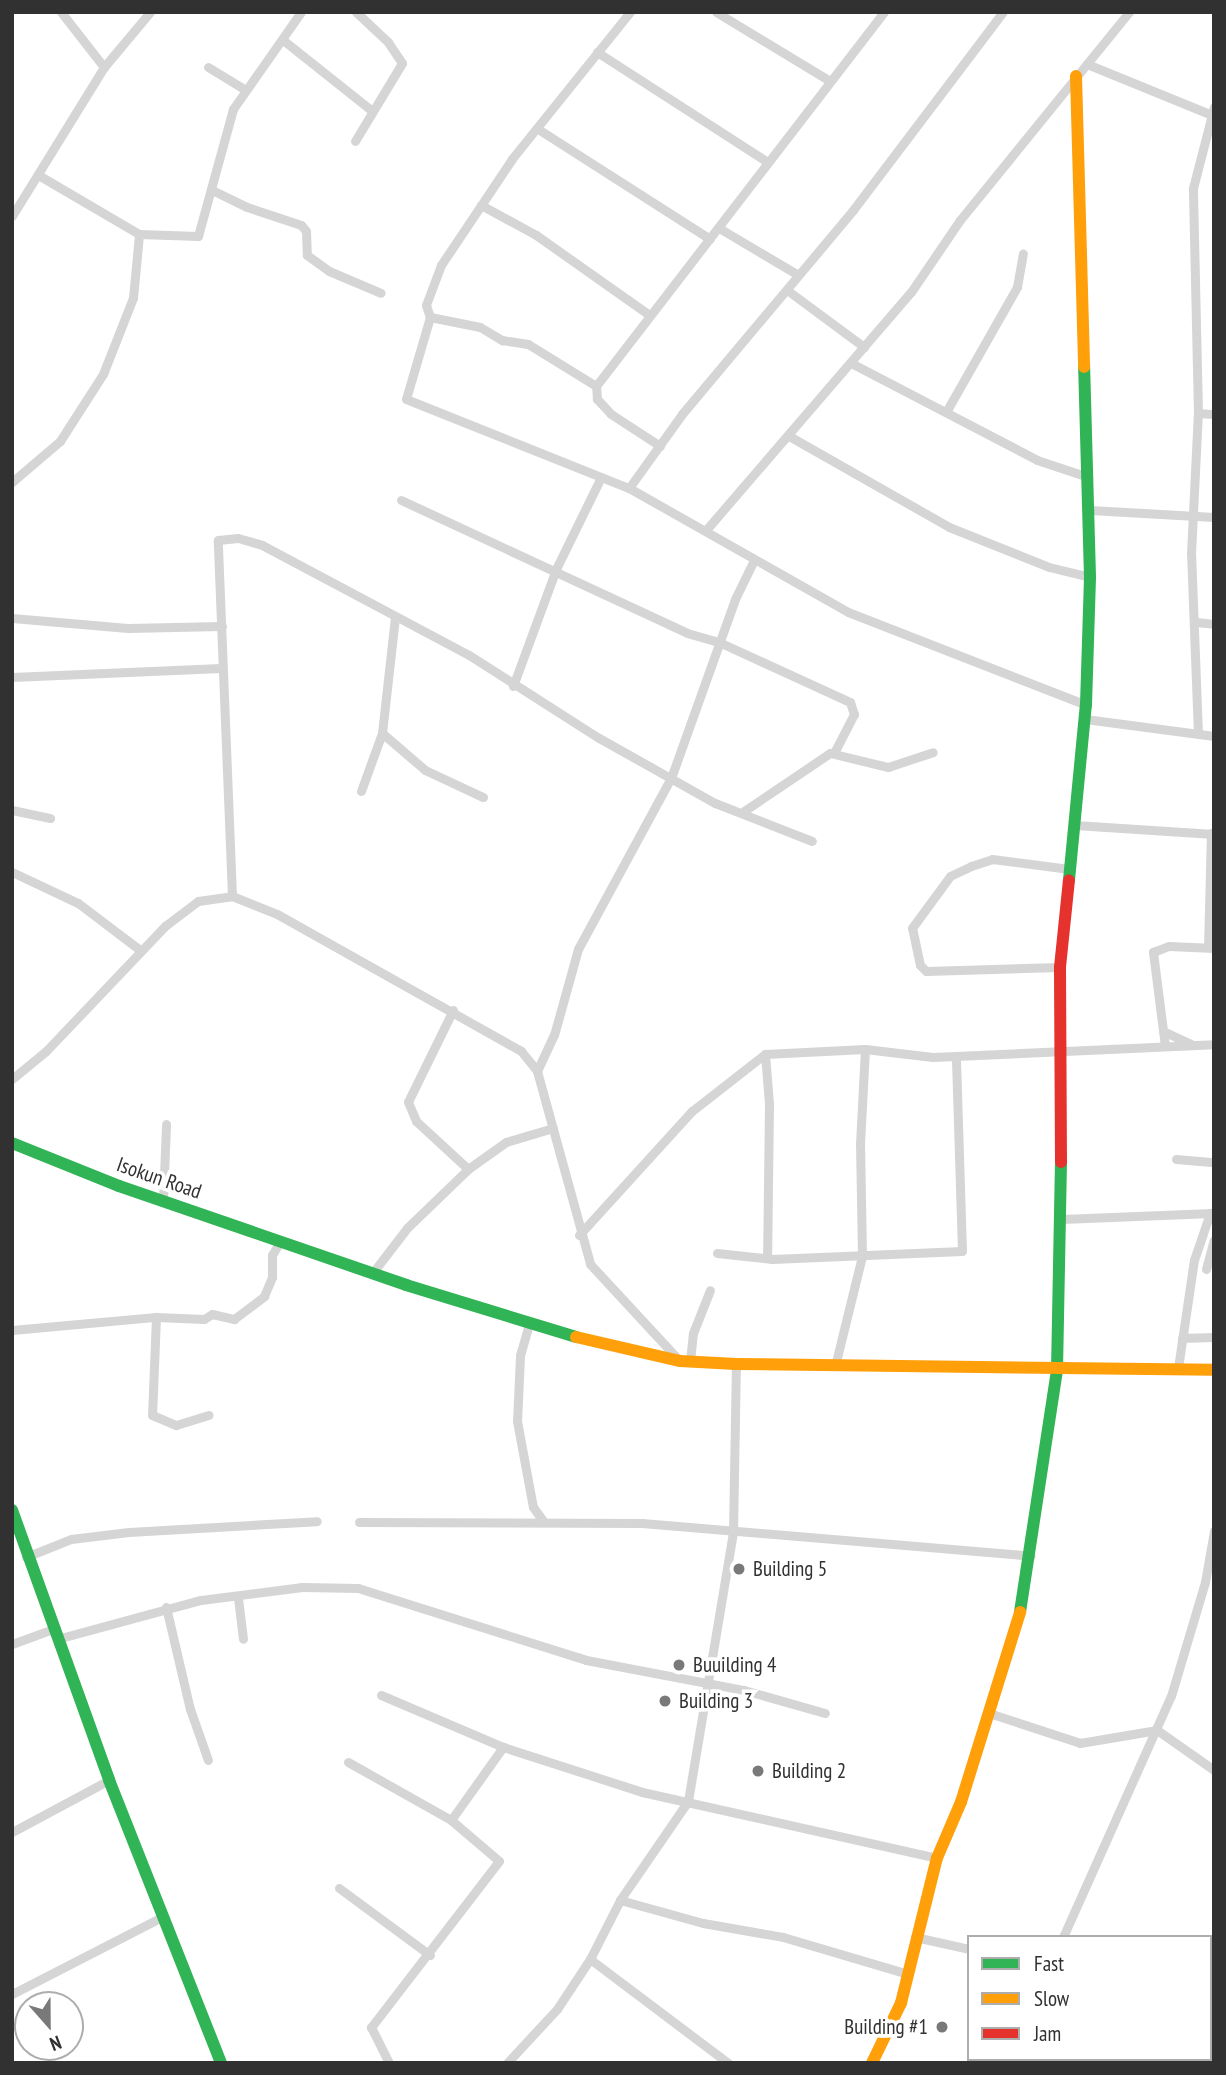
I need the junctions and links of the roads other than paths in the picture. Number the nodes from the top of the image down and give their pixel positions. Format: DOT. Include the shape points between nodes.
graph roads {
  1 [pos="61,12"];
  2 [pos="150,12"];
  3 [pos="301,12"];
  4 [pos="356,12"];
  5 [pos="630,12"];
  6 [pos="716,12"];
  7 [pos="884,12"];
  8 [pos="1003,12"];
  9 [pos="1129,12"];
  10 [pos="732,16"];
  11 [pos="283,40"];
  12 [pos="597,52"];
  13 [pos="1087,64"];
  14 [pos="104,67"];
  15 [pos="208,67"];
  16 [pos="1076,76"];
  17 [pos="830,81"];
  18 [pos="244,89"];
  19 [pos="371,110"];
  20 [pos="1212,112"];
  21 [pos="538,129"];
  22 [pos="355,141"];
  23 [pos="768,162"];
  24 [pos="40,176"];
  25 [pos="212,190"];
  26 [pos="481,205"];
  27 [pos="12,216"];
  28 [pos="719,228"];
  29 [pos="139,234"];
  30 [pos="710,239"];
  31 [pos="1023,254"];
  32 [pos="798,275"];
  33 [pos="788,290"];
  34 [pos="380,293"];
  35 [pos="648,314"];
  36 [pos="430,317"];
  37 [pos="864,347"];
  38 [pos="851,363"];
  39 [pos="596,386"];
  40 [pos="946,412"];
  41 [pos="1198,413"];
  42 [pos="1214,414"];
  43 [pos="789,436"];
  44 [pos="660,446"];
  45 [pos="601,477"];
  46 [pos="1088,477"];
  47 [pos="12,482"];
  48 [pos="629,488"];
  49 [pos="401,500"];
  50 [pos="1090,510"];
  51 [pos="1194,517"];
  52 [pos="1214,517"];
  53 [pos="706,530"];
  54 [pos="754,560"];
  55 [pos="556,569"];
  56 [pos="1090,577"];
  57 [pos="395,617"];
  58 [pos="12,618"];
  59 [pos="1196,622"];
  60 [pos="1214,624"];
  61 [pos="222,626"];
  62 [pos="721,643"];
  63 [pos="220,668"];
  64 [pos="12,677"];
  65 [pos="513,686"];
  66 [pos="1085,712"];
  67 [pos="382,733"];
  68 [pos="1198,734"];
  69 [pos="1214,736"];
  70 [pos="835,751"];
  71 [pos="933,752"];
  72 [pos="671,778"];
  73 [pos="361,791"];
  74 [pos="483,797"];
  75 [pos="12,810"];
  76 [pos="744,811"];
  77 [pos="50,818"];
  78 [pos="1074,825"];
  79 [pos="1212,834"];
  80 [pos="812,841"];
  81 [pos="1069,869"];
  82 [pos="12,872"];
  83 [pos="232,896"];
  84 [pos="1211,948"];
  85 [pos="141,950"];
  86 [pos="1060,967"];
  87 [pos="453,1010"];
  88 [pos="1163,1031"];
  89 [pos="1214,1044"];
  90 [pos="1192,1045"];
  91 [pos="1165,1046"];
  92 [pos="865,1049"];
  93 [pos="765,1054"];
  94 [pos="1057,1054"];
  95 [pos="956,1056"];
  96 [pos="537,1071"];
  97 [pos="12,1079"];
  98 [pos="166,1124"];
  99 [pos="553,1128"];
  100 [pos="12,1143"];
  101 [pos="1176,1159"];
  102 [pos="1214,1162"];
  103 [pos="468,1169"];
  104 [pos="163,1200"];
  105 [pos="1212,1213"];
  106 [pos="1062,1219"];
  107 [pos="579,1234"];
  108 [pos="281,1240"];
  109 [pos="1214,1240"];
  110 [pos="717,1254"];
  111 [pos="862,1256"];
  112 [pos="768,1258"];
  113 [pos="1210,1267"];
  114 [pos="1192,1268"];
  115 [pos="374,1271"];
  116 [pos="710,1290"];
  117 [pos="156,1317"];
  118 [pos="529,1324"];
  119 [pos="12,1330"];
  120 [pos="1214,1337"];
  121 [pos="1182,1338"];
  122 [pos="685,1361"];
  123 [pos="736,1364"];
  124 [pos="835,1366"];
  125 [pos="1178,1368"];
  126 [pos="1057,1370"];
  127 [pos="1214,1370"];
  128 [pos="208,1415"];
  129 [pos="533,1507"];
  130 [pos="12,1510"];
  131 [pos="317,1521"];
  132 [pos="527,1521"];
  133 [pos="543,1521"];
  134 [pos="359,1522"];
  135 [pos="1214,1531"];
  136 [pos="733,1533"];
  137 [pos="1031,1556"];
  138 [pos="26,1558"];
  139 [pos="238,1598"];
  140 [pos="166,1607"];
  141 [pos="55,1634"];
  142 [pos="243,1639"];
  143 [pos="12,1644"];
  144 [pos="706,1682"];
  145 [pos="381,1695"];
  146 [pos="825,1713"];
  147 [pos="992,1714"];
  148 [pos="1157,1730"];
  149 [pos="503,1747"];
  150 [pos="208,1760"];
  151 [pos="348,1762"];
  152 [pos="1214,1770"];
  153 [pos="109,1780"];
  154 [pos="688,1801"];
  155 [pos="451,1820"];
  156 [pos="12,1832"];
  157 [pos="937,1858"];
  158 [pos="338,1888"];
  159 [pos="620,1900"];
  160 [pos="162,1917"];
  161 [pos="1064,1935"];
  162 [pos="915,1937"];
  163 [pos="967,1949"];
  164 [pos="430,1955"];
  165 [pos="590,1959"];
  166 [pos="908,1974"];
  167 [pos="12,1994"];
  168 [pos="511,2060"];
  169 [pos="221,2063"];
  170 [pos="389,2063"];
  171 [pos="526,2063"];
  172 [pos="729,2063"];
  173 [pos="872,2063"];
  1 -- 14 [label="street"];
  2 -- 14 [label="street"];
  3 -- 11 [label="street"];
  4 -- 19 [label="street" via="388,42 402,63"];
  5 -- 12 [label="street"];
  6 -- 10 [label="street"];
  7 -- 17 [label="street"];
  8 -- 32 [label="street"];
  9 -- 13 [label="street"];
  10 -- 17 [label="street"];
  11 -- 18 [label="street"];
  11 -- 19 [label="street"];
  12 -- 21 [label="street"];
  12 -- 23 [label="street"];
  13 -- 16 [label="street"];
  13 -- 20 [label="street"];
  14 -- 24 [label="street"];
  15 -- 18 [label="street"];
  16 -- 37 [label="street"];
  16 -- 46 [label="street"];
  17 -- 23 [label="street"];
  18 -- 25 [label="street" via="233,109"];
  19 -- 22 [label="street"];
  20 -- 41 [label="street" via="1193,188"];
  21 -- 26 [label="street"];
  21 -- 30 [label="street"];
  23 -- 28 [label="street"];
  24 -- 27 [label="street"];
  24 -- 29 [label="street"];
  25 -- 29 [label="street" via="198,236"];
  25 -- 34 [label="street" via="301,225 306,231 307,255 329,271"];
  26 -- 35 [label="street" via="536,235"];
  26 -- 36 [label="street" via="442,265 426,305"];
  28 -- 30 [label="street"];
  28 -- 32 [label="street"];
  29 -- 47 [label="street" via="132,298 103,374 60,441"];
  30 -- 35 [label="street"];
  31 -- 40 [label="street" via="1017,287"];
  32 -- 33 [label="street"];
  33 -- 37 [label="street"];
  33 -- 44 [label="street"];
  35 -- 39 [label="street"];
  36 -- 39 [label="street" via="480,327 502,341 527,344"];
  36 -- 45 [label="street" via="404,391 408,402"];
  37 -- 38 [label="street"];
  38 -- 40 [label="street"];
  38 -- 43 [label="street"];
  39 -- 44 [label="street" via="597,399 611,414"];
  40 -- 46 [label="street" via="1037,460"];
  41 -- 42 [label="street"];
  41 -- 51 [label="street"];
  43 -- 53 [label="street"];
  43 -- 56 [label="street" via="949,527 1049,567"];
  44 -- 48 [label="street"];
  45 -- 48 [label="street"];
  45 -- 55 [label="street"];
  46 -- 50 [label="street"];
  48 -- 53 [label="street"];
  49 -- 55 [label="street"];
  50 -- 51 [label="street"];
  50 -- 56 [label="street"];
  51 -- 52 [label="street"];
  51 -- 59 [label="street"];
  53 -- 54 [label="street"];
  54 -- 62 [label="street"];
  54 -- 66 [label="street" via="898,634"];
  55 -- 62 [label="street" via="687,633"];
  55 -- 65 [label="street"];
  56 -- 66 [label="street"];
  57 -- 61 [label="street" via="262,545 238,538 218,540"];
  57 -- 65 [label="street" via="469,655"];
  57 -- 67 [label="street"];
  58 -- 61 [label="street" via="128,628"];
  59 -- 60 [label="street"];
  59 -- 68 [label="street"];
  61 -- 63 [label="street"];
  62 -- 70 [label="street" via="849,702 854,714"];
  62 -- 72 [label="street"];
  63 -- 64 [label="street"];
  63 -- 83 [label="street"];
  65 -- 72 [label="street"];
  66 -- 68 [label="street"];
  66 -- 78 [label="street"];
  67 -- 73 [label="street"];
  67 -- 74 [label="street" via="425,770"];
  68 -- 69 [label="street"];
  70 -- 71 [label="street" via="861,763 888,767"];
  70 -- 76 [label="street" via="821,756"];
  72 -- 76 [label="street" via="727,809"];
  72 -- 96 [label="street" via="578,949 554,1035"];
  75 -- 77 [label="street"];
  76 -- 80 [label="street"];
  78 -- 79 [label="street"];
  78 -- 81 [label="street"];
  79 -- 84 [label="street"];
  81 -- 86 [label="street"];
  81 -- 86 [label="street" via="992,859 971,866 950,876 912,928 920,964 926,971"];
  82 -- 85 [label="street" via="78,904"];
  83 -- 85 [label="street" via="198,901"];
  83 -- 87 [label="street" via="278,914"];
  84 -- 88 [label="street" via="1168,946 1153,952"];
  85 -- 97 [label="street" via="46,1051"];
  86 -- 94 [label="street"];
  87 -- 96 [label="street" via="499,1035"];
  87 -- 103 [label="street" via="408,1102 416,1121"];
  88 -- 90 [label="street"];
  88 -- 91 [label="street"];
  89 -- 90 [label="street"];
  90 -- 91 [label="street"];
  91 -- 94 [label="street"];
  92 -- 93 [label="street"];
  92 -- 95 [label="street"];
  92 -- 111 [label="street" via="860,1144"];
  93 -- 107 [label="street" via="692,1111"];
  93 -- 112 [label="street"];
  94 -- 95 [label="street"];
  94 -- 106 [label="street"];
  95 -- 111 [label="street" via="962,1251"];
  96 -- 99 [label="street"];
  98 -- 104 [label="street"];
  99 -- 103 [label="street" via="514,1138"];
  99 -- 107 [label="street"];
  100 -- 104 [label="street, Isokun Road"];
  101 -- 102 [label="street"];
  103 -- 115 [label="street" via="407,1228"];
  104 -- 108 [label="street, Isokun Road"];
  105 -- 106 [label="street"];
  105 -- 114 [label="street"];
  106 -- 126 [label="street"];
  107 -- 122 [label="street" via="590,1264"];
  108 -- 115 [label="street, Isokun Road"];
  108 -- 117 [label="street" via="272,1255 272,1277 264,1296 240,1315 225,1318 212,1314 204,1320"];
  109 -- 113 [label="street"];
  110 -- 112 [label="street"];
  111 -- 112 [label="street"];
  111 -- 124 [label="street"];
  113 -- 114 [label="street"];
  114 -- 121 [label="street"];
  115 -- 118 [label="street, Isokun Road"];
  116 -- 122 [label="street"];
  117 -- 119 [label="street"];
  117 -- 128 [label="street" via="152,1415 176,1425"];
  118 -- 122 [label="street, Isokun Road" via="612,1348"];
  118 -- 129 [label="street" via="520,1356 517,1421"];
  120 -- 121 [label="street"];
  121 -- 125 [label="street"];
  122 -- 123 [label="street, Isokun Road"];
  123 -- 124 [label="street, Isokun Road"];
  123 -- 136 [label="street"];
  124 -- 126 [label="street, Isokun Road"];
  125 -- 126 [label="street, Isokun Road"];
  125 -- 127 [label="street, Isokun Road"];
  126 -- 137 [label="street"];
  129 -- 132 [label="street"];
  129 -- 133 [label="street"];
  130 -- 138 [label="street"];
  131 -- 138 [label="street" via="71,1539"];
  132 -- 133 [label="street"];
  132 -- 134 [label="street"];
  133 -- 136 [label="street" via="642,1523"];
  135 -- 148 [label="street" via="1205,1582"];
  136 -- 137 [label="street"];
  136 -- 144 [label="street"];
  137 -- 147 [label="street" via="1017,1635"];
  138 -- 141 [label="street"];
  139 -- 140 [label="street"];
  139 -- 142 [label="street"];
  139 -- 144 [label="street" via="302,1587 361,1590 586,1660"];
  140 -- 141 [label="street"];
  140 -- 150 [label="street" via="190,1709"];
  141 -- 143 [label="street"];
  141 -- 153 [label="street"];
  144 -- 146 [label="street"];
  144 -- 154 [label="street"];
  145 -- 149 [label="street"];
  147 -- 148 [label="street" via="1080,1743"];
  147 -- 157 [label="street"];
  148 -- 152 [label="street"];
  148 -- 161 [label="street"];
  149 -- 154 [label="street" via="642,1792"];
  149 -- 155 [label="street"];
  151 -- 155 [label="street"];
  153 -- 156 [label="street"];
  153 -- 160 [label="street"];
  154 -- 157 [label="street"];
  154 -- 159 [label="street"];
  155 -- 164 [label="street" via="499,1861"];
  157 -- 162 [label="street"];
  158 -- 164 [label="street"];
  159 -- 165 [label="street"];
  159 -- 166 [label="street" via="704,1923 783,1937"];
  160 -- 167 [label="street"];
  160 -- 169 [label="street"];
  162 -- 163 [label="street"];
  162 -- 166 [label="street"];
  164 -- 170 [label="street" via="371,2027"];
  165 -- 168 [label="street" via="557,2009"];
  165 -- 172 [label="street"];
  166 -- 173 [label="street" via="890,2031"];
  168 -- 171 [label="street"];
}
